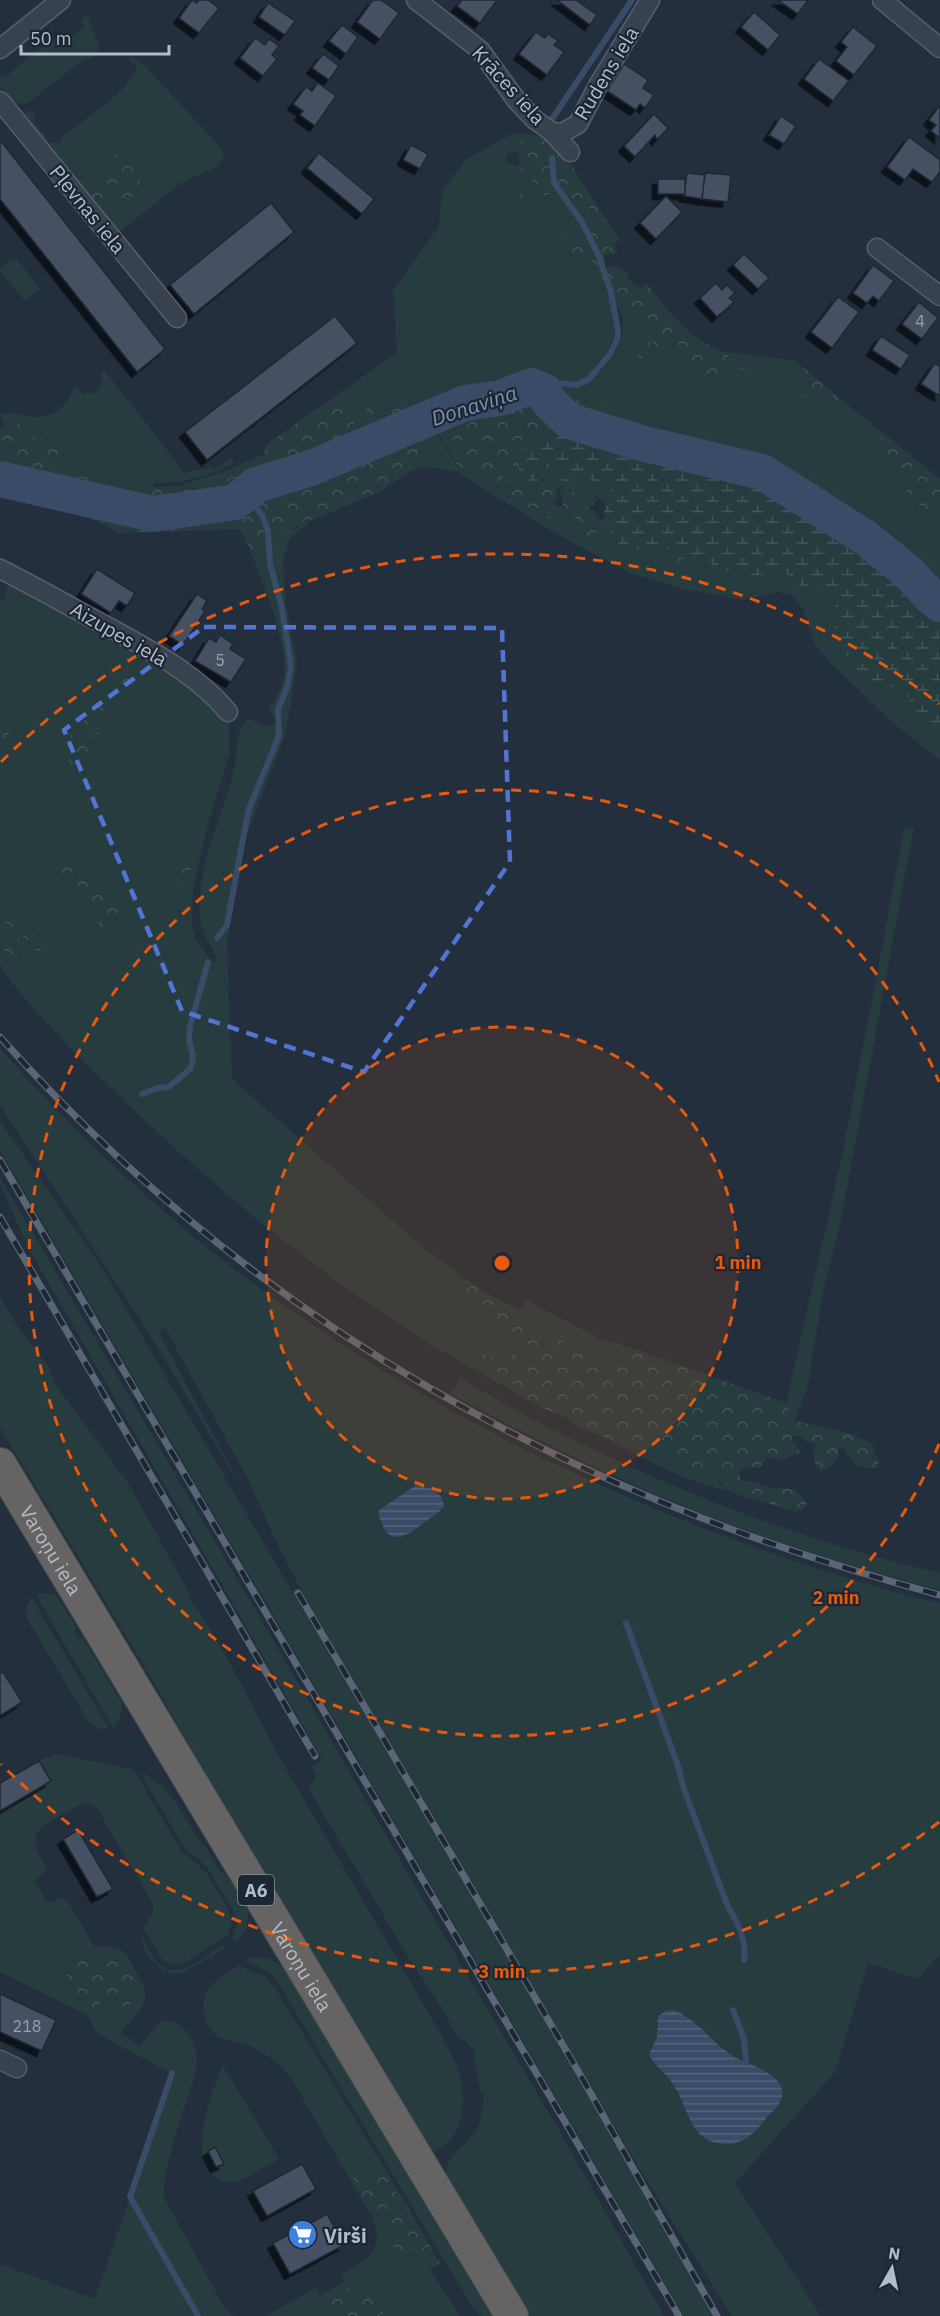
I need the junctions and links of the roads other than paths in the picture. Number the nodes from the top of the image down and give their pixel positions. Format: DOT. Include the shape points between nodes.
graph roads {
  1 [pos="61,0"];
  2 [pos="416,0"];
  3 [pos="650,0"];
  4 [pos="882,0"];
  5 [pos="940,48"];
  6 [pos="0,49"];
  7 [pos="0,101"];
  8 [pos="552,132"];
  9 [pos="570,152"];
  10 [pos="877,248"];
  11 [pos="940,296"];
  12 [pos="177,318"];
  13 [pos="0,569"];
  14 [pos="228,711"];
  15 [pos="0,1464"];
  16 [pos="0,2060"];
  17 [pos="17,2068"];
  18 [pos="512,2316"];
  1 -- 6 [label="street"];
  2 -- 8 [label="street, Krāces iela" via="480,50 518,101"];
  3 -- 8 [label="street, Rudens iela" via="578,124 562,133"];
  4 -- 5 [label="street"];
  7 -- 12 [label="street, Pļevnas iela"];
  8 -- 9 [label="street, Krāces iela"];
  10 -- 11 [label="street"];
  13 -- 14 [label="street, Aizupes iela" via="164,659 207,689"];
  15 -- 18 [label="highway, Varoņu iela / A6"];
  16 -- 17 [label="street"];
}
